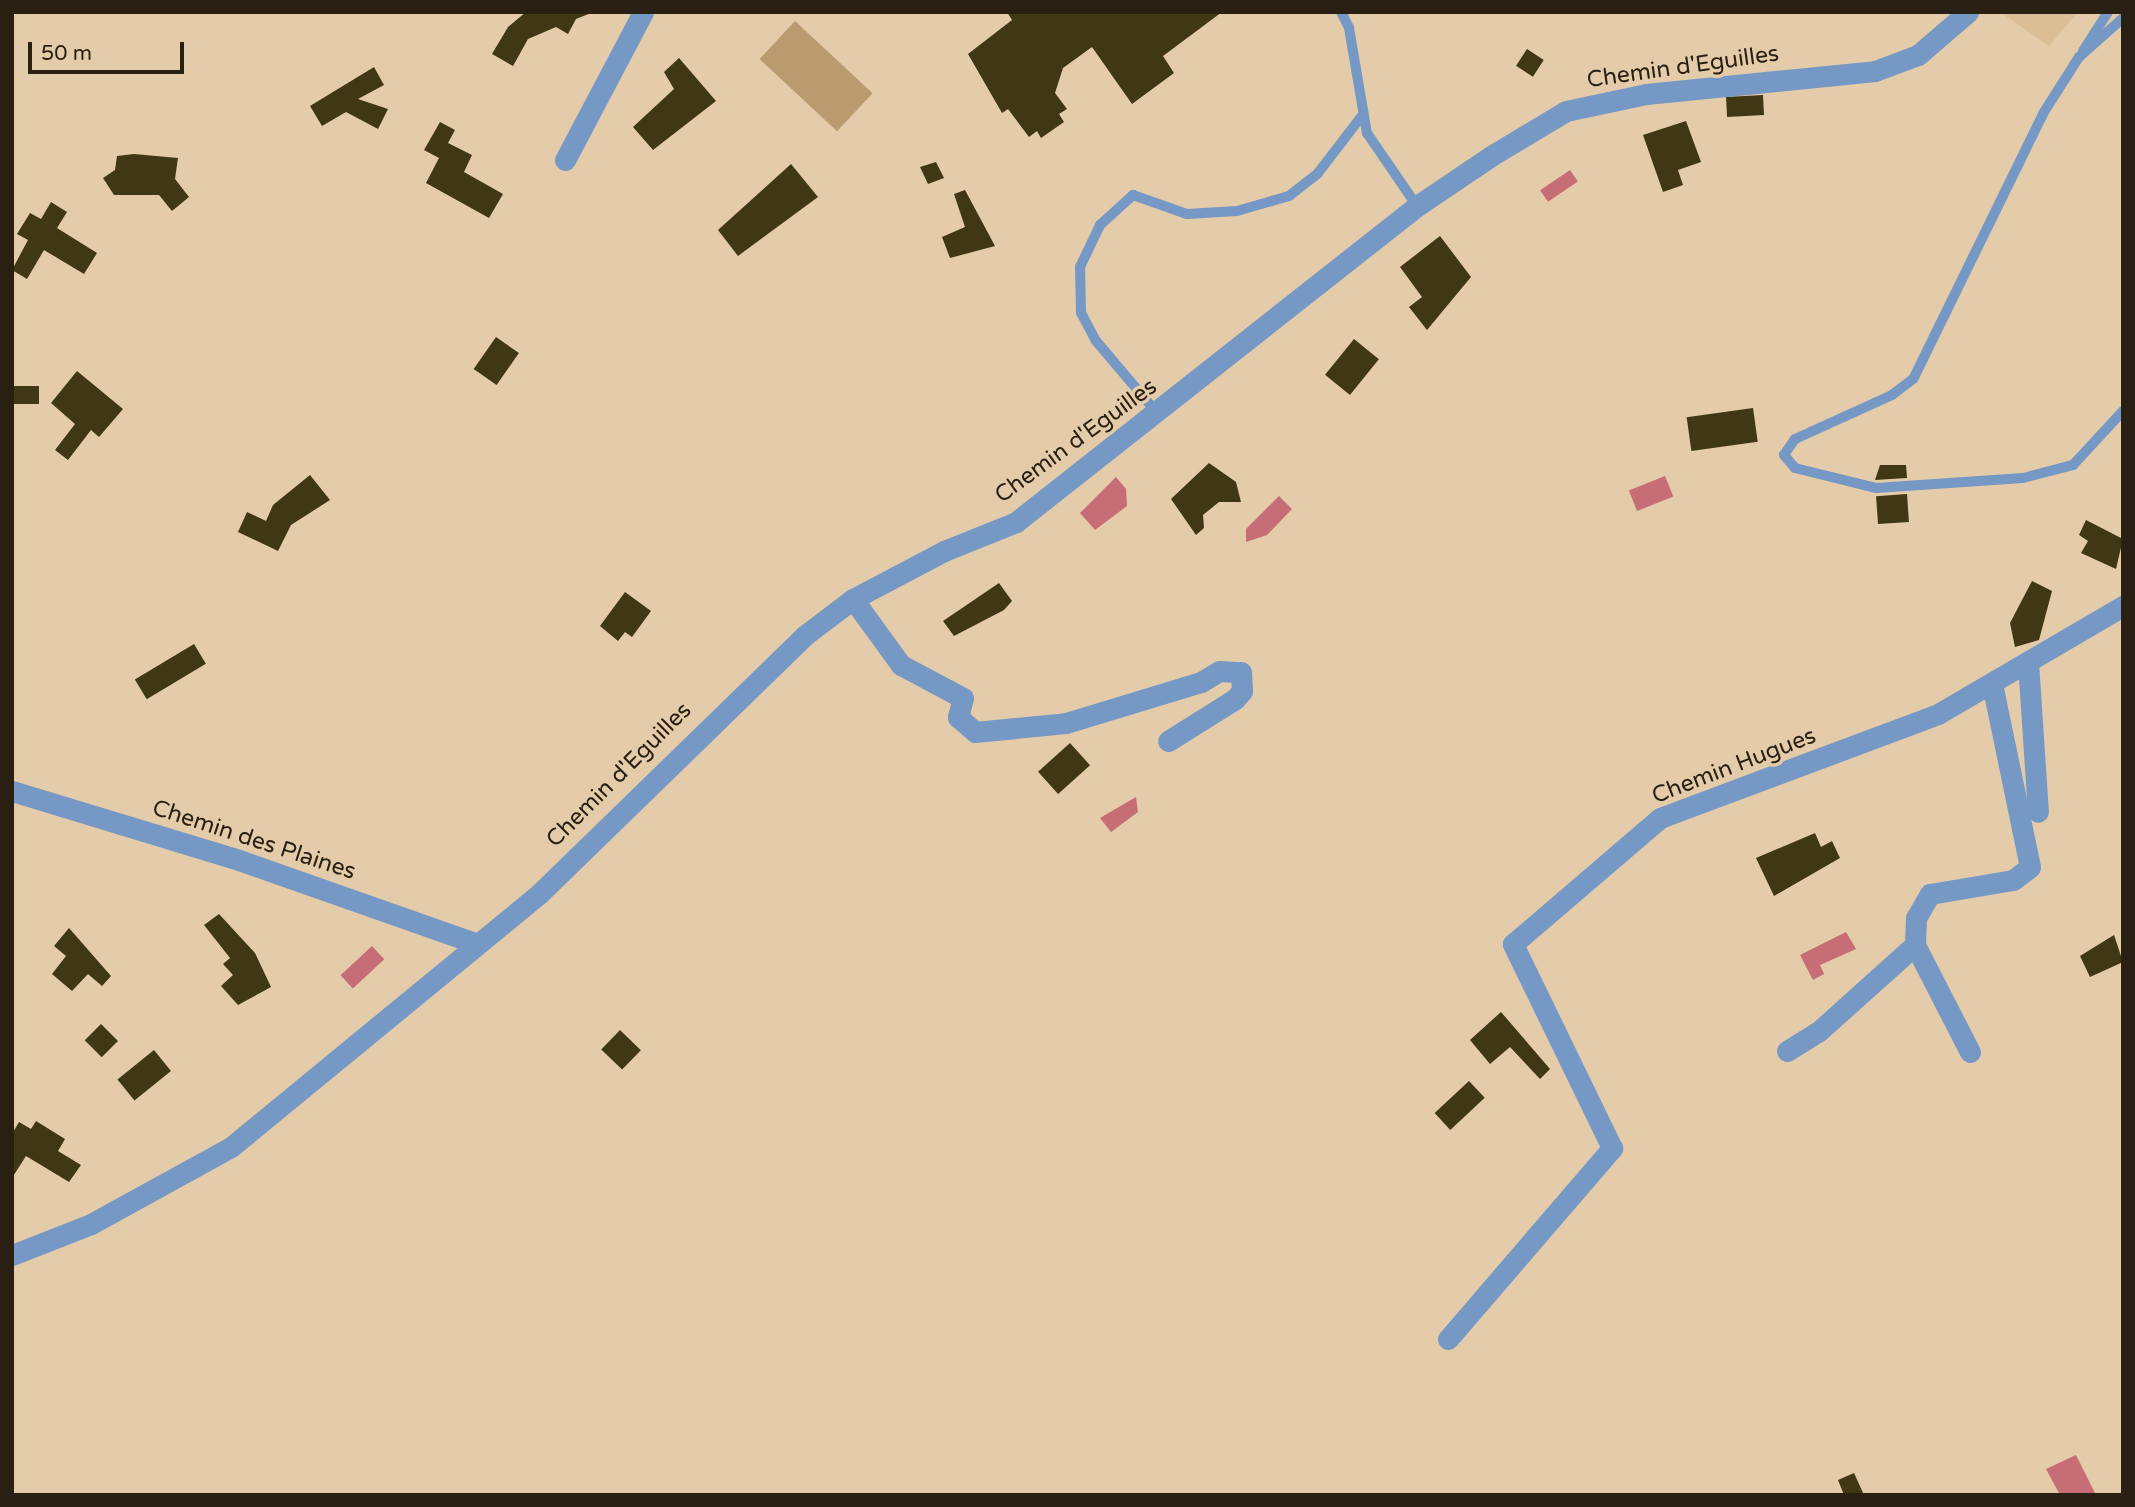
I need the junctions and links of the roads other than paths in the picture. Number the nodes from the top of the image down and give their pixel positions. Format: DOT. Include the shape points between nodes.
graph roads {
  1 [pos="643,12"];
  2 [pos="1341,12"];
  3 [pos="1968,12"];
  4 [pos="2108,12"];
  5 [pos="2123,18"];
  6 [pos="2079,57"];
  7 [pos="1361,117"];
  8 [pos="565,160"];
  9 [pos="1417,206"];
  10 [pos="2123,411"];
  11 [pos="1158,414"];
  12 [pos="853,599"];
  13 [pos="2123,606"];
  14 [pos="2028,662"];
  15 [pos="1992,684"];
  16 [pos="1168,741"];
  17 [pos="12,790"];
  18 [pos="2038,812"];
  19 [pos="477,944"];
  20 [pos="1915,945"];
  21 [pos="1787,1051"];
  22 [pos="1970,1052"];
  23 [pos="12,1255"];
  24 [pos="1448,1339"];
  1 -- 8 [label="street"];
  2 -- 7 [label="lane" via="1356,63"];
  3 -- 9 [label="street, Chemin d'Eguilles" via="1918,55 1875,71 1646,94 1566,111"];
  4 -- 6 [label="lane"];
  5 -- 6 [label="lane"];
  6 -- 10 [label="lane" via="2044,112 1913,379 1892,394 1795,439 1784,455 1795,468 1875,488 2023,478 2073,465"];
  7 -- 9 [label="lane"];
  7 -- 11 [label="lane" via="1318,173 1289,196 1199,214 1133,195 1100,225 1080,267 1081,313 1096,341"];
  9 -- 11 [label="street, Chemin d'Eguilles"];
  11 -- 12 [label="street, Chemin d'Eguilles" via="1016,522 944,551"];
  12 -- 16 [label="street" via="901,665 963,698 958,717 975,732 1066,723 1200,682 1219,671 1241,673 1242,691 1235,699"];
  12 -- 19 [label="street, Chemin d'Eguilles" via="740,692 539,894"];
  13 -- 14 [label="street, Chemin Hugues"];
  14 -- 15 [label="street, Chemin Hugues"];
  14 -- 18 [label="street"];
  15 -- 20 [label="street" via="2030,867 2012,880 1930,894 1916,918"];
  15 -- 24 [label="street, Chemin Hugues" via="1882,739 1660,818 1513,944 1612,1148"];
  17 -- 19 [label="street, Chemin des Plaines" via="239,860"];
  19 -- 23 [label="street, Chemin d'Eguilles" via="231,1147 91,1224"];
  20 -- 21 [label="street" via="1818,1032"];
  20 -- 22 [label="street"];
}
